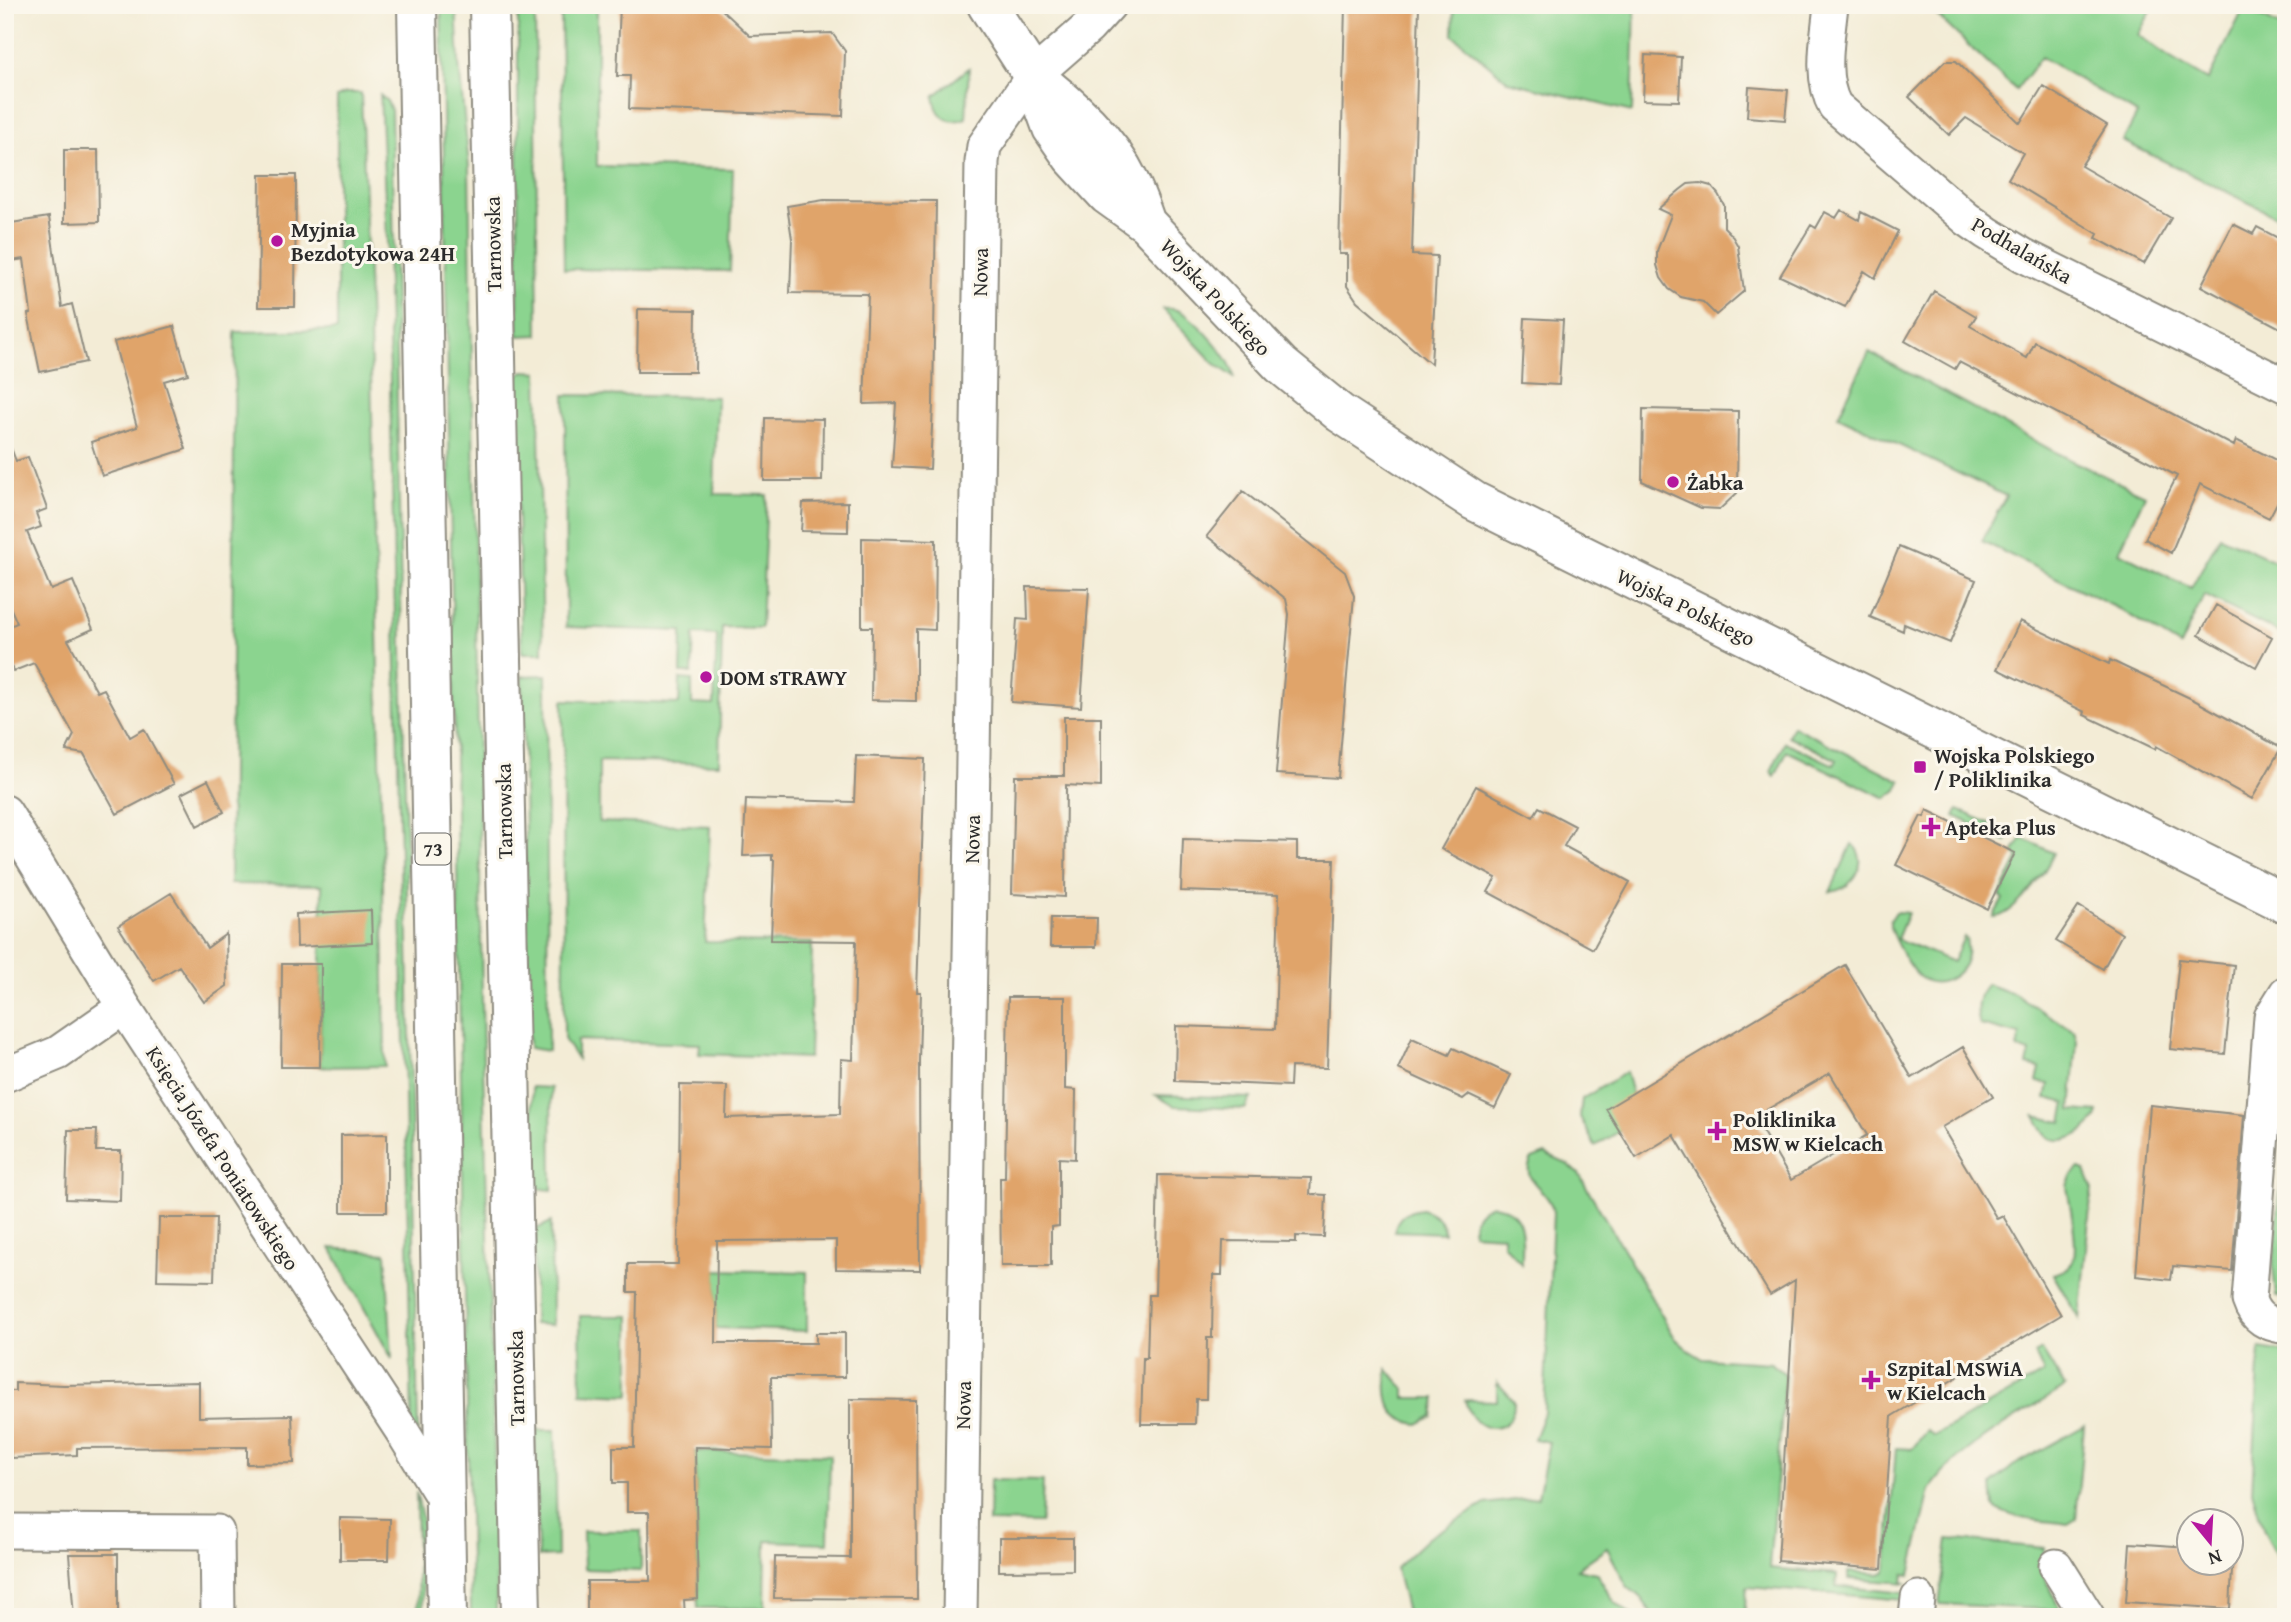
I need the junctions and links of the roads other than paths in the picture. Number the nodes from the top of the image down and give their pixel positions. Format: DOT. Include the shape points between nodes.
graph roads {
  1 [pos="416,5"];
  2 [pos="489,5"];
  3 [pos="987,5"];
  4 [pos="1110,5"];
  5 [pos="1831,5"];
  6 [pos="1033,76"];
  7 [pos="2286,386"];
  8 [pos="5,812"];
  9 [pos="2286,904"];
  10 [pos="2286,993"];
  11 [pos="124,1007"];
  12 [pos="5,1075"];
  13 [pos="2286,1327"];
  14 [pos="445,1501"];
  15 [pos="5,1531"];
  16 [pos="2056,1566"];
  17 [pos="218,1617"];
  18 [pos="447,1617"];
  19 [pos="521,1617"];
  20 [pos="960,1617"];
  21 [pos="2088,1617"];
  1 -- 14 [label="main road, 73"];
  2 -- 19 [label="main road, Tarnowska"];
  3 -- 6 [label="main road, Wojska Polskiego"];
  4 -- 6 [label="street, Nowa"];
  5 -- 7 [label="street, Podhalańska" via="1826,66 1835,106 1966,219 2023,255"];
  6 -- 9 [label="main road, Wojska Polskiego" via="1052,128 1072,157 1107,195 1146,223 1281,366 1340,413 1474,500"];
  6 -- 20 [label="street, Nowa" via="984,146 982,162"];
  8 -- 11 [label="street, Księcia Józefa Poniatowskiego"];
  10 -- 13 [label="street" via="2271,1017 2249,1300 2252,1310 2266,1323"];
  11 -- 12 [label="street" via="58,1052"];
  11 -- 14 [label="street, Księcia Józefa Poniatowskiego"];
  14 -- 18 [label="main road, 73"];
  15 -- 17 [label="street" via="217,1532"];
  16 -- 21 [label="street"];
}
